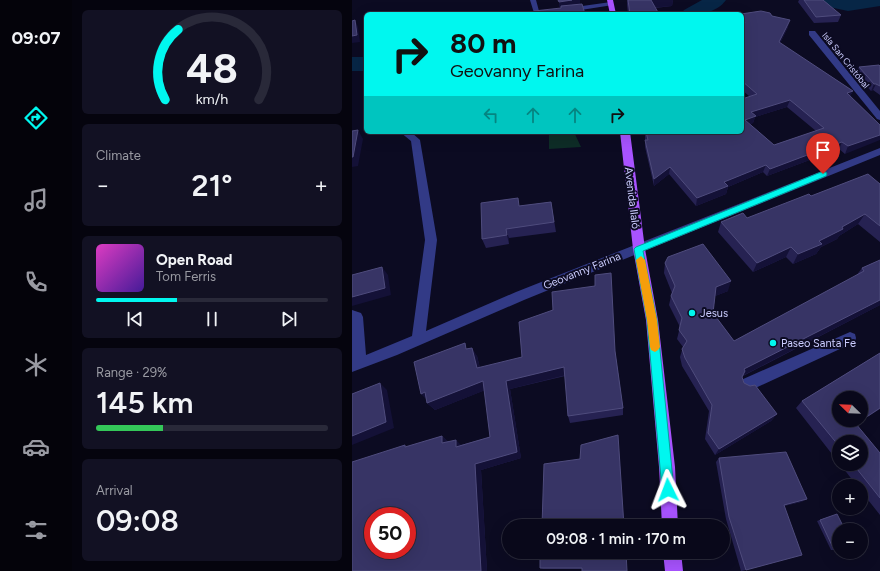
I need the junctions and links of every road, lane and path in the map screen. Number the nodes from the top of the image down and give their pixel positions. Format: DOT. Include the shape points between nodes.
graph roads {
  1 [pos="533,0"];
  2 [pos="611,2"];
  3 [pos="564,10"];
  4 [pos="556,11"];
  5 [pos="536,12"];
  6 [pos="547,12"];
  7 [pos="613,12"];
  8 [pos="812,33"];
  9 [pos="880,117"];
  10 [pos="408,134"];
  11 [pos="625,134"];
  12 [pos="880,151"];
  13 [pos="639,249"];
  14 [pos="352,315"];
  15 [pos="850,338"];
  16 [pos="418,340"];
  17 [pos="356,365"];
  18 [pos="746,385"];
  19 [pos="670,519"];
  20 [pos="673,559"];
  21 [pos="674,571"];
  1 -- 5 [label="street"];
  2 -- 3 [label="street"];
  2 -- 7 [label="main road"];
  4 -- 6 [label="street"];
  8 -- 9 [label="street, Isla San Cristóbal"];
  10 -- 16 [label="street" via="415,140 431,240"];
  11 -- 13 [label="main road, Avenida Ilaló"];
  12 -- 13 [label="street, Geovanny Farina"];
  13 -- 16 [label="street, Geovanny Farina"];
  13 -- 19 [label="main road, Avenida Ilaló" via="652,320"];
  14 -- 17 [label="street" via="357,317"];
  15 -- 18 [label="street"];
  16 -- 17 [label="street, Geovanny Farina"];
  20 -- 21 [label="main road"];
}
